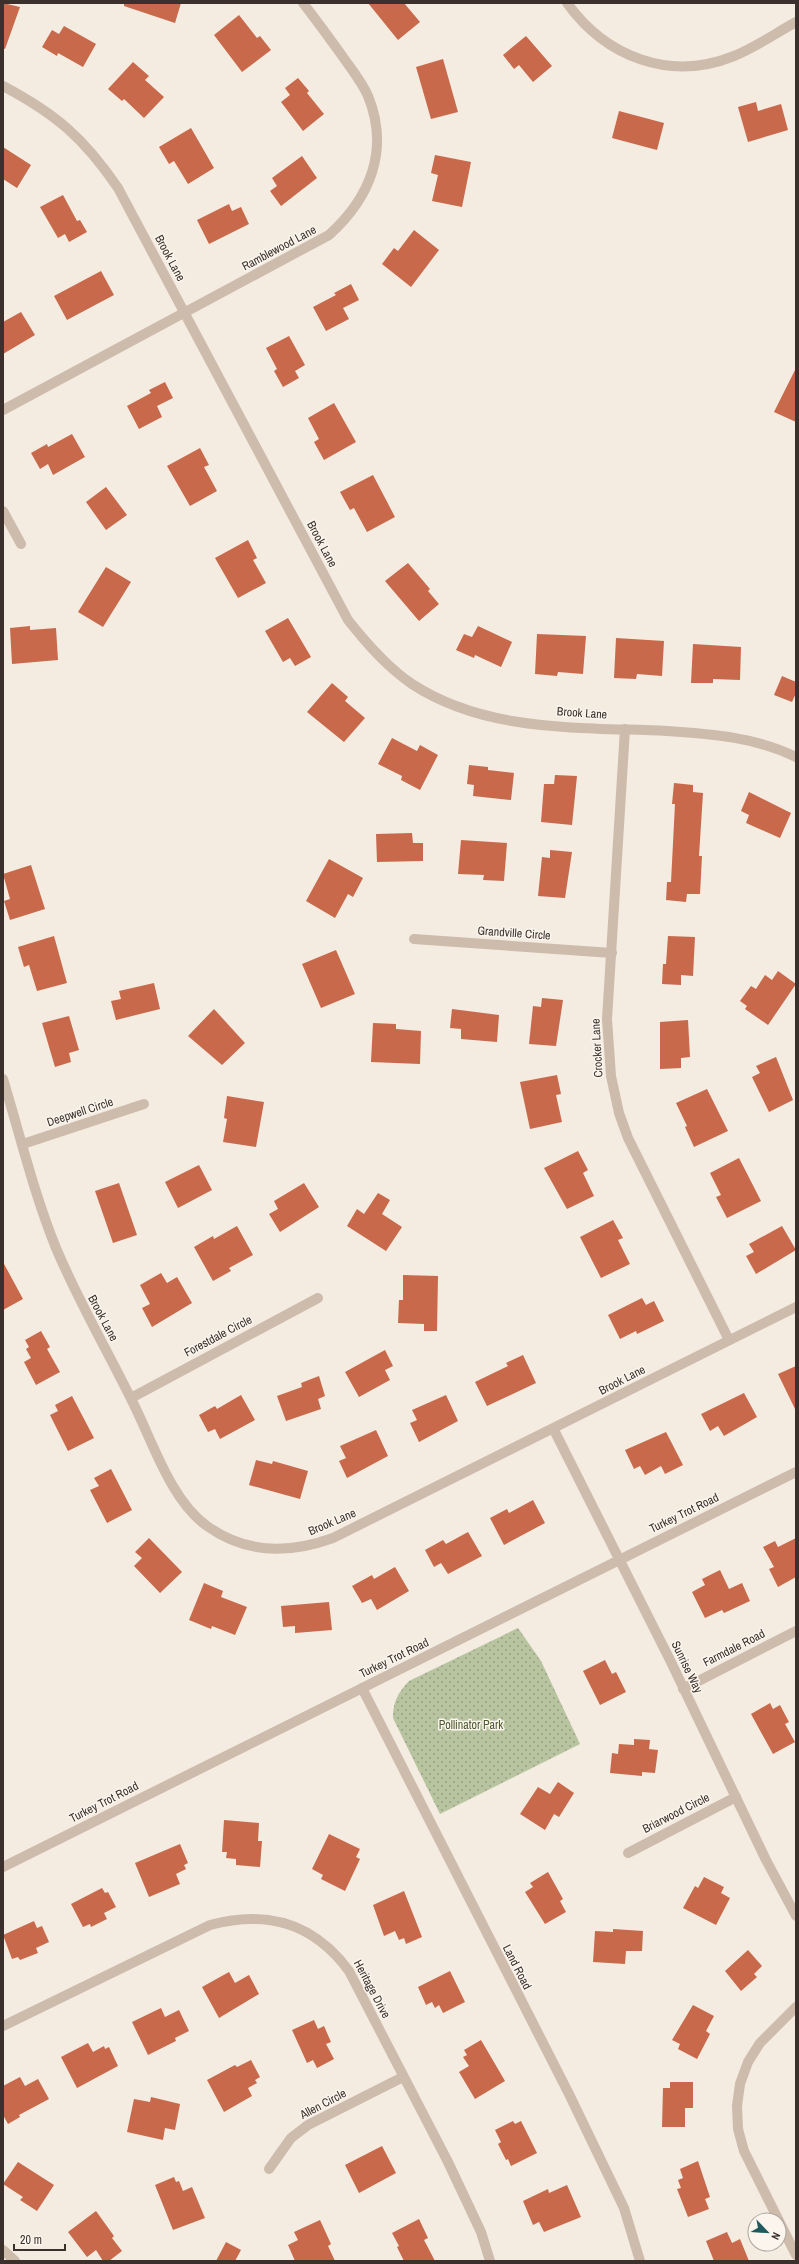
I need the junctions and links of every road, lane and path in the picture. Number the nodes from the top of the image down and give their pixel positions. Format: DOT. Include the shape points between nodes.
graph roads {
  1 [pos="304,3"];
  2 [pos="567,3"];
  3 [pos="796,22"];
  4 [pos="3,86"];
  5 [pos="185,313"];
  6 [pos="3,410"];
  7 [pos="3,511"];
  8 [pos="21,544"];
  9 [pos="626,729"];
  10 [pos="796,757"];
  11 [pos="414,939"];
  12 [pos="612,953"];
  13 [pos="3,1079"];
  14 [pos="144,1104"];
  15 [pos="23,1144"];
  16 [pos="318,1298"];
  17 [pos="796,1307"];
  18 [pos="729,1340"];
  19 [pos="131,1398"];
  20 [pos="554,1430"];
  21 [pos="796,1472"];
  22 [pos="620,1560"];
  23 [pos="796,1631"];
  24 [pos="362,1688"];
  25 [pos="683,1689"];
  26 [pos="736,1796"];
  27 [pos="628,1853"];
  28 [pos="3,1867"];
  29 [pos="796,1916"];
  30 [pos="796,2007"];
  31 [pos="3,2026"];
  32 [pos="403,2077"];
  33 [pos="269,2169"];
  34 [pos="3,2250"];
  35 [pos="796,2255"];
  36 [pos="16,2261"];
  37 [pos="490,2261"];
  38 [pos="640,2261"];
  1 -- 5 [label="street, Ramblewood Lane" via="368,96 376,127 376,152 371,176 362,199 347,219 330,235"];
  2 -- 3 [label="street" via="597,36 613,47 639,59 679,66 734,56"];
  4 -- 5 [label="street, Brook Lane" via="34,102 63,122 99,159 118,188"];
  5 -- 6 [label="street, Ramblewood Lane"];
  5 -- 9 [label="street, Brook Lane" via="348,620 371,649 412,684 437,699 464,710 522,723"];
  7 -- 8 [label="street"];
  9 -- 10 [label="street, Brook Lane" via="747,739"];
  9 -- 12 [label="street, Crocker Lane"];
  11 -- 12 [label="street, Grandville Circle"];
  12 -- 18 [label="street, Crocker Lane" via="608,1057 619,1113 628,1138"];
  13 -- 15 [label="street, Brook Lane"];
  14 -- 15 [label="street, Deepwell Circle"];
  15 -- 19 [label="street, Brook Lane" via="55,1246 75,1292"];
  16 -- 19 [label="street, Forestdale Circle"];
  17 -- 18 [label="street, Brook Lane"];
  18 -- 20 [label="street, Brook Lane"];
  19 -- 20 [label="street, Brook Lane" via="177,1494 193,1514 220,1535 260,1549 292,1549 311,1546 333,1538"];
  20 -- 22 [label="street, Sunrise Way"];
  21 -- 22 [label="street, Turkey Trot Road"];
  22 -- 24 [label="street, Turkey Trot Road"];
  22 -- 25 [label="street, Sunrise Way"];
  23 -- 25 [label="street, Farmdale Road"];
  24 -- 28 [label="street, Turkey Trot Road"];
  24 -- 38 [label="street, Land Road" via="576,2108 624,2208"];
  25 -- 26 [label="street, Sunrise Way"];
  26 -- 27 [label="street, Briarwood Circle"];
  26 -- 29 [label="street, Sunrise Way"];
  30 -- 35 [label="street" via="760,2043 748,2062 736,2106 738,2129 744,2151"];
  31 -- 32 [label="street, Heritage Drive" via="210,1925 239,1918 279,1921 301,1929 322,1942 339,1958 349,1971"];
  32 -- 33 [label="street, Allen Circle" via="308,2125 291,2138"];
  32 -- 37 [label="street, Heritage Drive" via="481,2232"];
  34 -- 36 [label="street"];
}
